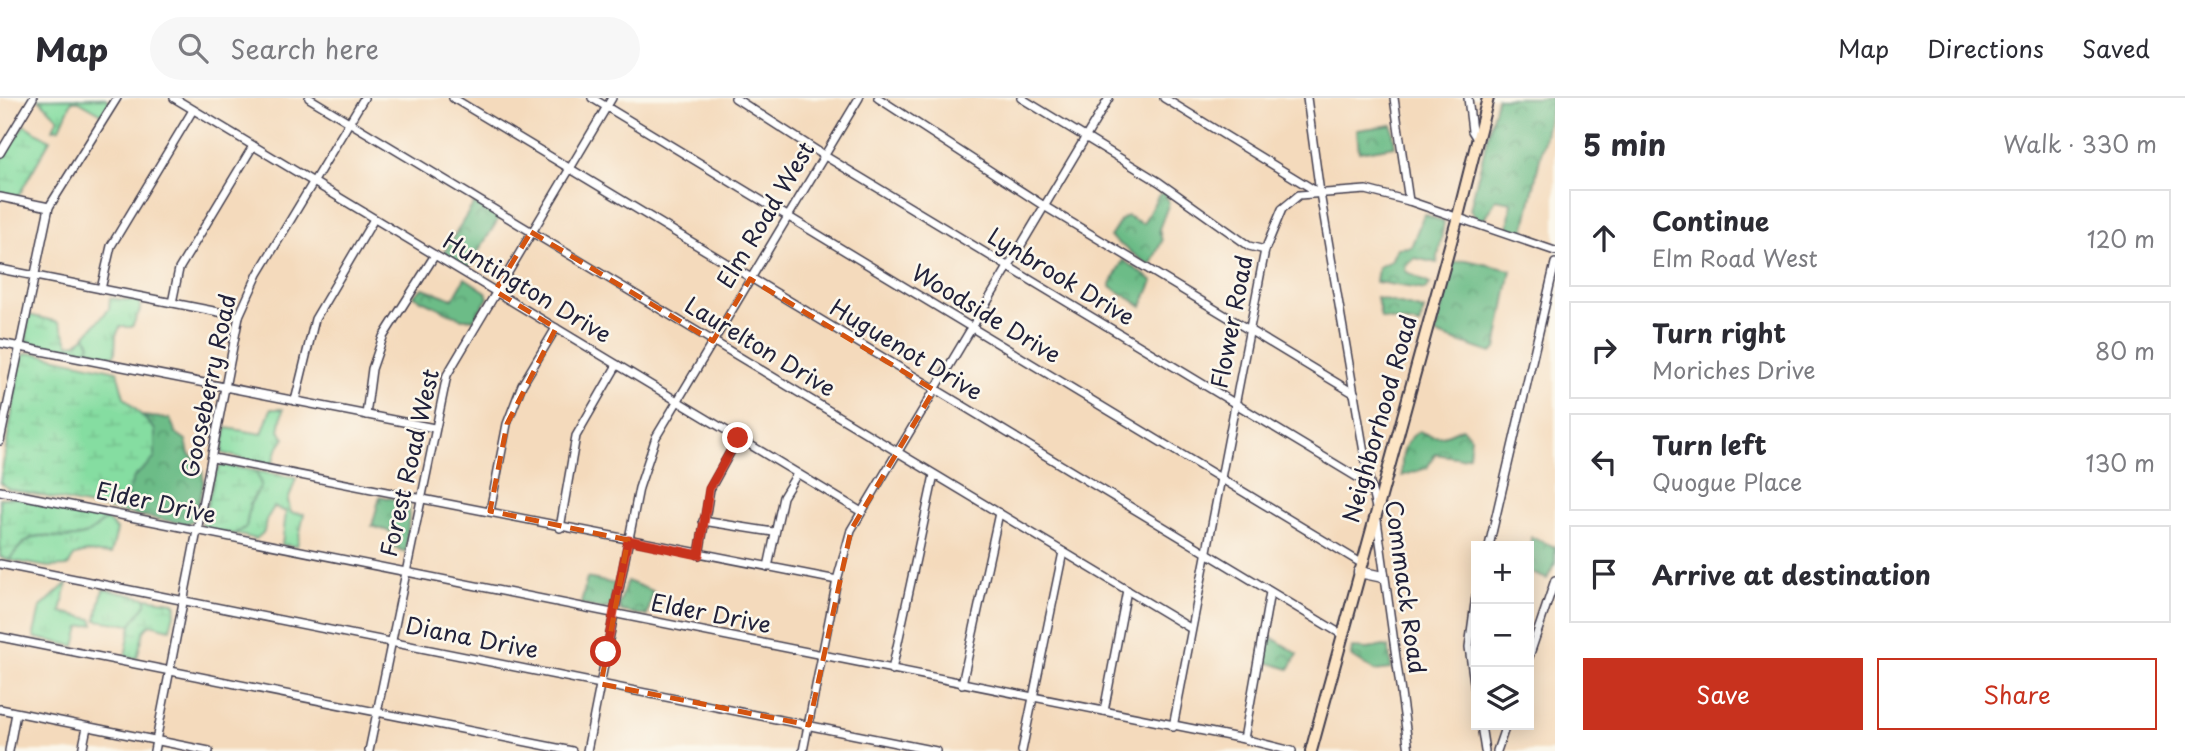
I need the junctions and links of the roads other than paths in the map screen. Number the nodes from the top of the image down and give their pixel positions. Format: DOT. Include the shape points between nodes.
graph roads {
  1 [pos="33,98"];
  2 [pos="117,98"];
  3 [pos="174,98"];
  4 [pos="309,98"];
  5 [pos="364,98"];
  6 [pos="453,98"];
  7 [pos="592,98"];
  8 [pos="612,98"];
  9 [pos="735,98"];
  10 [pos="859,98"];
  11 [pos="878,98"];
  12 [pos="1021,98"];
  13 [pos="1109,98"];
  14 [pos="1164,98"];
  15 [pos="1307,98"];
  16 [pos="1394,98"];
  17 [pos="1468,98"];
  18 [pos="1488,98"];
  19 [pos="607,107"];
  20 [pos="193,110"];
  21 [pos="349,123"];
  22 [pos="1086,137"];
  23 [pos="1477,139"];
  24 [pos="253,146"];
  25 [pos="0,153"];
  26 [pos="825,156"];
  27 [pos="569,169"];
  28 [pos="313,183"];
  29 [pos="1320,193"];
  30 [pos="0,197"];
  31 [pos="1409,201"];
  32 [pos="1044,205"];
  33 [pos="49,207"];
  34 [pos="787,217"];
  35 [pos="374,219"];
  36 [pos="1457,219"];
  37 [pos="531,232"];
  38 [pos="1265,250"];
  39 [pos="1555,251"];
  40 [pos="435,255"];
  41 [pos="1555,263"];
  42 [pos="1007,267"];
  43 [pos="0,269"];
  44 [pos="33,275"];
  45 [pos="750,279"];
  46 [pos="101,289"];
  47 [pos="495,291"];
  48 [pos="172,303"];
  49 [pos="239,316"];
  50 [pos="971,327"];
  51 [pos="555,328"];
  52 [pos="1252,331"];
  53 [pos="713,341"];
  54 [pos="0,343"];
  55 [pos="18,346"];
  56 [pos="617,365"];
  57 [pos="226,388"];
  58 [pos="934,390"];
  59 [pos="1355,394"];
  60 [pos="295,401"];
  61 [pos="676,401"];
  62 [pos="1236,405"];
  63 [pos="366,415"];
  64 [pos="434,428"];
  65 [pos="738,438"];
  66 [pos="0,441"];
  67 [pos="896,452"];
  68 [pos="213,458"];
  69 [pos="797,474"];
  70 [pos="934,475"];
  71 [pos="1221,478"];
  72 [pos="1370,485"];
  73 [pos="0,491"];
  74 [pos="420,498"];
  75 [pos="1377,509"];
  76 [pos="490,511"];
  77 [pos="860,511"];
  78 [pos="999,513"];
  79 [pos="703,521"];
  80 [pos="560,528"];
  81 [pos="197,532"];
  82 [pos="773,532"];
  83 [pos="628,540"];
  84 [pos="1490,541"];
  85 [pos="1063,552"];
  86 [pos="1206,554"];
  87 [pos="699,555"];
  88 [pos="0,564"];
  89 [pos="768,567"];
  90 [pos="1360,568"];
  91 [pos="404,573"];
  92 [pos="1383,577"];
  93 [pos="837,580"];
  94 [pos="1555,580"];
  95 [pos="1127,590"];
  96 [pos="1270,592"];
  97 [pos="184,600"];
  98 [pos="1475,604"];
  99 [pos="614,615"];
  100 [pos="1190,628"];
  101 [pos="1341,634"];
  102 [pos="0,637"];
  103 [pos="391,642"];
  104 [pos="1534,642"];
  105 [pos="823,656"];
  106 [pos="1472,667"];
  107 [pos="892,670"];
  108 [pos="170,671"];
  109 [pos="600,684"];
  110 [pos="962,684"];
  111 [pos="1032,698"];
  112 [pos="0,709"];
  113 [pos="1104,711"];
  114 [pos="377,712"];
  115 [pos="16,713"];
  116 [pos="809,725"];
  117 [pos="87,727"];
  118 [pos="1173,727"];
  119 [pos="1481,730"];
  120 [pos="1504,730"];
  121 [pos="1244,739"];
  122 [pos="156,741"];
  123 [pos="9,751"];
  124 [pos="82,751"];
  125 [pos="154,751"];
  126 [pos="209,751"];
  127 [pos="369,751"];
  128 [pos="572,751"];
  129 [pos="587,751"];
  130 [pos="803,751"];
  131 [pos="936,751"];
  132 [pos="1022,751"];
  133 [pos="1292,751"];
  134 [pos="1311,751"];
  135 [pos="1409,751"];
  136 [pos="1485,751"];
  137 [pos="1497,751"];
  1 -- 25 [label="street"];
  2 -- 33 [label="street"];
  3 -- 20 [label="street, Huntington Drive"];
  4 -- 21 [label="street, Laurelton Drive"];
  5 -- 21 [label="street, Gooseberry Road"];
  6 -- 27 [label="street, Huguenot Drive"];
  7 -- 19 [label="street, Woodside Drive"];
  8 -- 19 [label="street, Forest Road West"];
  9 -- 26 [label="street, Lynbrook Drive"];
  10 -- 26 [label="street, Elm Road West"];
  11 -- 32 [label="street"];
  12 -- 22 [label="street"];
  13 -- 22 [label="street"];
  14 -- 29 [label="street"];
  15 -- 29 [label="street, Commack Road"];
  16 -- 31 [label="street"];
  17 -- 23 [label="street"];
  18 -- 23 [label="main road, Neighborhood Road"];
  19 -- 27 [label="street, Forest Road West"];
  19 -- 34 [label="street, Woodside Drive"];
  20 -- 24 [label="street, Huntington Drive"];
  20 -- 46 [label="street" via="118,232"];
  21 -- 28 [label="street, Gooseberry Road"];
  21 -- 37 [label="street, Laurelton Drive"];
  22 -- 32 [label="street"];
  22 -- 38 [label="street" via="1160,182 1234,236"];
  23 -- 36 [label="main road, Neighborhood Road"];
  24 -- 28 [label="street, Huntington Drive"];
  24 -- 48 [label="street" via="179,269"];
  26 -- 34 [label="street, Elm Road West"];
  26 -- 42 [label="street, Lynbrook Drive"];
  27 -- 37 [label="street, Forest Road West"];
  27 -- 45 [label="street, Huguenot Drive"];
  28 -- 35 [label="street, Huntington Drive"];
  28 -- 49 [label="street, Gooseberry Road" via="258,274"];
  29 -- 31 [label="street, Flower Road" via="1366,190"];
  29 -- 38 [label="street, Flower Road" via="1299,195 1282,209"];
  29 -- 59 [label="street, Commack Road"];
  30 -- 33 [label="street"];
  31 -- 36 [label="street, Flower Road"];
  32 -- 42 [label="street"];
  32 -- 52 [label="street"];
  33 -- 44 [label="street"];
  34 -- 45 [label="street, Elm Road West"];
  34 -- 50 [label="street, Woodside Drive"];
  35 -- 40 [label="street, Huntington Drive"];
  35 -- 60 [label="street" via="315,319"];
  36 -- 39 [label="street, Flower Road"];
  36 -- 75 [label="main road, Neighborhood Road"];
  37 -- 47 [label="street, Forest Road West"];
  37 -- 53 [label="street, Laurelton Drive"];
  38 -- 52 [label="street, Flower Road"];
  40 -- 47 [label="street, Huntington Drive"];
  40 -- 63 [label="street" via="383,337 372,369"];
  41 -- 84 [label="street"];
  42 -- 50 [label="street"];
  42 -- 62 [label="street, Lynbrook Drive"];
  43 -- 44 [label="street"];
  44 -- 46 [label="street"];
  44 -- 55 [label="street"];
  45 -- 53 [label="street, Elm Road West"];
  45 -- 58 [label="street, Huguenot Drive"];
  46 -- 48 [label="street"];
  47 -- 51 [label="street, Huntington Drive"];
  47 -- 64 [label="street, Forest Road West" via="447,375"];
  48 -- 49 [label="street"];
  49 -- 57 [label="street, Gooseberry Road"];
  50 -- 58 [label="street"];
  50 -- 71 [label="street, Woodside Drive"];
  51 -- 56 [label="street, Huntington Drive"];
  51 -- 76 [label="street" via="522,384 507,424"];
  52 -- 59 [label="street"];
  52 -- 62 [label="street, Flower Road"];
  53 -- 61 [label="street, Elm Road West"];
  53 -- 67 [label="street, Laurelton Drive"];
  54 -- 55 [label="street"];
  55 -- 57 [label="street"];
  55 -- 66 [label="street"];
  56 -- 61 [label="street, Huntington Drive"];
  56 -- 80 [label="street" via="576,436"];
  57 -- 60 [label="street"];
  57 -- 68 [label="street, Gooseberry Road"];
  58 -- 67 [label="street"];
  58 -- 86 [label="street, Huguenot Drive"];
  59 -- 72 [label="street, Commack Road"];
  60 -- 63 [label="street"];
  61 -- 65 [label="street, Huntington Drive"];
  61 -- 83 [label="street, Elm Road West" via="647,459"];
  62 -- 71 [label="street, Flower Road"];
  62 -- 72 [label="street, Lynbrook Drive"];
  63 -- 64 [label="street"];
  64 -- 74 [label="street, Forest Road West"];
  65 -- 69 [label="street, Huntington Drive"];
  65 -- 79 [label="street" via="714,477"];
  67 -- 70 [label="street, Laurelton Drive"];
  67 -- 77 [label="street"];
  68 -- 74 [label="street"];
  68 -- 81 [label="street, Gooseberry Road"];
  69 -- 77 [label="street, Huntington Drive"];
  69 -- 82 [label="street" via="783,497"];
  70 -- 78 [label="street, Laurelton Drive"];
  70 -- 107 [label="street"];
  71 -- 86 [label="street, Flower Road"];
  71 -- 90 [label="street, Woodside Drive"];
  72 -- 75 [label="street, Commack Road"];
  73 -- 81 [label="street, Elder Drive"];
  74 -- 76 [label="street"];
  74 -- 91 [label="street, Forest Road West"];
  75 -- 90 [label="main road, Neighborhood Road"];
  75 -- 92 [label="street, Commack Road"];
  76 -- 80 [label="street"];
  77 -- 93 [label="street"];
  78 -- 85 [label="street, Laurelton Drive"];
  78 -- 110 [label="street"];
  79 -- 82 [label="street"];
  79 -- 87 [label="street"];
  80 -- 83 [label="street"];
  81 -- 91 [label="street, Elder Drive"];
  81 -- 97 [label="street, Gooseberry Road"];
  82 -- 89 [label="street"];
  83 -- 87 [label="street"];
  83 -- 99 [label="street, Elm Road West"];
  85 -- 95 [label="street, Laurelton Drive"];
  85 -- 111 [label="street"];
  86 -- 96 [label="street, Huguenot Drive"];
  86 -- 100 [label="street, Flower Road"];
  87 -- 89 [label="street"];
  88 -- 97 [label="street, Diana Drive"];
  89 -- 93 [label="street"];
  90 -- 92 [label="street"];
  90 -- 101 [label="main road, Neighborhood Road"];
  91 -- 99 [label="street, Elder Drive"];
  91 -- 103 [label="street, Forest Road West"];
  92 -- 135 [label="street, Commack Road"];
  93 -- 105 [label="street"];
  94 -- 104 [label="street"];
  95 -- 100 [label="street, Laurelton Drive"];
  95 -- 113 [label="street"];
  96 -- 101 [label="street, Huguenot Drive"];
  96 -- 121 [label="street"];
  97 -- 103 [label="street, Diana Drive"];
  97 -- 108 [label="street, Gooseberry Road"];
  98 -- 106 [label="street" via="1469,647"];
  99 -- 105 [label="street, Elder Drive"];
  99 -- 109 [label="street, Elm Road West"];
  100 -- 118 [label="street, Flower Road"];
  101 -- 134 [label="main road, Neighborhood Road"];
  102 -- 108 [label="street"];
  103 -- 109 [label="street, Diana Drive"];
  103 -- 114 [label="street, Forest Road West"];
  105 -- 107 [label="street, Elder Drive"];
  105 -- 116 [label="street"];
  107 -- 110 [label="street, Elder Drive"];
  108 -- 114 [label="street"];
  108 -- 122 [label="street, Gooseberry Road"];
  109 -- 116 [label="street, Diana Drive"];
  109 -- 129 [label="street, Elm Road West"];
  110 -- 111 [label="street, Elder Drive"];
  111 -- 113 [label="street, Elder Drive"];
  111 -- 132 [label="street"];
  112 -- 115 [label="street"];
  113 -- 118 [label="street, Elder Drive"];
  114 -- 127 [label="street, Forest Road West"];
  114 -- 128 [label="street"];
  115 -- 117 [label="street"];
  115 -- 123 [label="street"];
  116 -- 130 [label="street"];
  116 -- 131 [label="street, Diana Drive"];
  117 -- 122 [label="street"];
  117 -- 124 [label="street"];
  118 -- 121 [label="street, Elder Drive"];
  119 -- 136 [label="street"];
  120 -- 137 [label="street"];
  121 -- 133 [label="street, Elder Drive"];
  122 -- 125 [label="street, Gooseberry Road"];
  122 -- 126 [label="street"];
}
